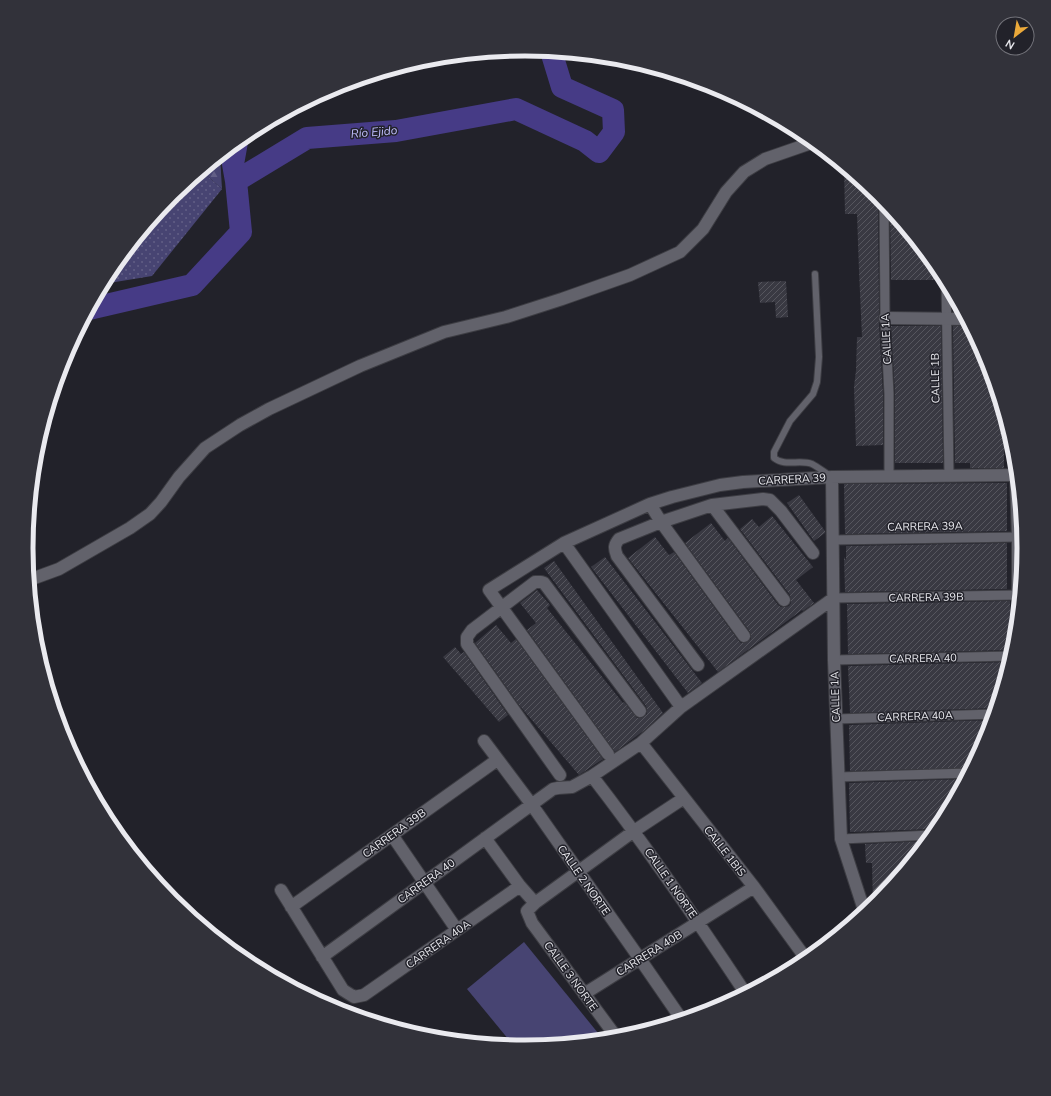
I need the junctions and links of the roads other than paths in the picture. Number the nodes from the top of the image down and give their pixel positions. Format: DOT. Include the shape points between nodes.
graph roads {
  1 [pos="807,144"];
  2 [pos="884,211"];
  3 [pos="815,274"];
  4 [pos="946,292"];
  5 [pos="885,318"];
  6 [pos="946,319"];
  7 [pos="961,319"];
  8 [pos="949,475"];
  9 [pos="1013,475"];
  10 [pos="832,477"];
  11 [pos="889,477"];
  12 [pos="650,504"];
  13 [pos="712,505"];
  14 [pos="660,522"];
  15 [pos="1018,537"];
  16 [pos="833,540"];
  17 [pos="564,543"];
  18 [pos="813,553"];
  19 [pos="34,578"];
  20 [pos="1016,595"];
  21 [pos="834,598"];
  22 [pos="784,600"];
  23 [pos="502,607"];
  24 [pos="744,636"];
  25 [pos="1006,656"];
  26 [pos="834,660"];
  27 [pos="698,665"];
  28 [pos="681,707"];
  29 [pos="640,711"];
  30 [pos="989,714"];
  31 [pos="836,719"];
  32 [pos="484,741"];
  33 [pos="641,743"];
  34 [pos="608,754"];
  35 [pos="497,760"];
  36 [pos="963,773"];
  37 [pos="560,775"];
  38 [pos="592,776"];
  39 [pos="838,777"];
  40 [pos="684,798"];
  41 [pos="532,805"];
  42 [pos="634,831"];
  43 [pos="392,835"];
  44 [pos="925,835"];
  45 [pos="485,838"];
  46 [pos="841,839"];
  47 [pos="579,872"];
  48 [pos="425,882"];
  49 [pos="520,886"];
  50 [pos="754,887"];
  51 [pos="280,890"];
  52 [pos="291,907"];
  53 [pos="531,907"];
  54 [pos="862,907"];
  55 [pos="698,922"];
  56 [pos="457,930"];
  57 [pos="803,954"];
  58 [pos="322,957"];
  59 [pos="640,959"];
  60 [pos="743,990"];
  61 [pos="584,994"];
  62 [pos="679,1016"];
  63 [pos="613,1032"];
  1 -- 19 [label="street" via="765,159 744,172 726,192 703,229 680,252 630,275 568,297 506,317 444,332 360,366 240,425 205,448 150,514 58,569"];
  2 -- 5 [label="street, CALLE 1A"];
  3 -- 10 [label="lane" via="819,357 817,382 813,394 790,421 774,452 774,458 779,462 812,464"];
  4 -- 6 [label="street, CALLE 1B"];
  5 -- 6 [label="street"];
  5 -- 11 [label="street, CALLE 1A" via="889,394"];
  6 -- 7 [label="street"];
  6 -- 8 [label="street, CALLE 1B"];
  8 -- 9 [label="street, CARRERA 39"];
  8 -- 11 [label="street, CARRERA 39"];
  10 -- 11 [label="street, CARRERA 39"];
  10 -- 12 [label="street, CARRERA 39" via="720,485"];
  10 -- 16 [label="street, CALLE 1A"];
  12 -- 14 [label="street"];
  12 -- 17 [label="street, CARRERA 39"];
  13 -- 14 [label="street"];
  13 -- 18 [label="street" via="757,499 770,500"];
  13 -- 22 [label="street"];
  14 -- 24 [label="street"];
  14 -- 27 [label="street" via="619,539 615,543 615,550"];
  15 -- 16 [label="street, CARRERA 39A"];
  16 -- 21 [label="street, CALLE 1A"];
  17 -- 23 [label="street, CARRERA 39" via="489,590"];
  17 -- 28 [label="street"];
  20 -- 21 [label="street, CARRERA 39B"];
  21 -- 26 [label="street, CALLE 1A"];
  21 -- 28 [label="street"];
  23 -- 29 [label="street" via="535,582 544,583"];
  23 -- 34 [label="street"];
  23 -- 37 [label="street" via="472,630 467,636 467,644"];
  25 -- 26 [label="street, CARRERA 40"];
  26 -- 31 [label="street, CALLE 1A"];
  28 -- 33 [label="street"];
  30 -- 31 [label="street, CARRERA 40A"];
  31 -- 39 [label="street, CALLE 1A"];
  32 -- 35 [label="street, CALLE 2 NORTE"];
  33 -- 38 [label="street"];
  33 -- 40 [label="street, CALLE 1BIS"];
  35 -- 41 [label="street, CALLE 2 NORTE"];
  35 -- 43 [label="street, CARRERA 39B"];
  36 -- 39 [label="street"];
  38 -- 41 [label="street, CARRERA 40" via="572,787 553,789"];
  38 -- 42 [label="street, CALLE 1 NORTE"];
  39 -- 46 [label="street, CALLE 1A"];
  40 -- 42 [label="street"];
  40 -- 50 [label="street, CALLE 1BIS"];
  41 -- 45 [label="street, CARRERA 40"];
  41 -- 47 [label="street, CALLE 2 NORTE"];
  42 -- 47 [label="street"];
  42 -- 55 [label="street, CALLE 1 NORTE"];
  43 -- 48 [label="street"];
  43 -- 52 [label="street, CARRERA 39B"];
  44 -- 46 [label="street"];
  45 -- 48 [label="street, CARRERA 40"];
  45 -- 49 [label="street, CALLE 3 NORTE"];
  46 -- 54 [label="street, CALLE 1A"];
  47 -- 53 [label="street"];
  47 -- 59 [label="street, CALLE 2 NORTE"];
  48 -- 56 [label="street"];
  48 -- 58 [label="street, CARRERA 40"];
  49 -- 53 [label="street, CALLE 3 NORTE"];
  49 -- 56 [label="street, CARRERA 40A"];
  50 -- 55 [label="street, CARRERA 40B"];
  50 -- 57 [label="street, CALLE 1BIS"];
  51 -- 52 [label="street"];
  52 -- 58 [label="street"];
  53 -- 61 [label="street, CALLE 3 NORTE" via="532,923"];
  55 -- 59 [label="street, CARRERA 40B"];
  55 -- 60 [label="street, CALLE 1 NORTE"];
  56 -- 58 [label="street, CARRERA 40A" via="364,995 354,997 343,990"];
  59 -- 61 [label="street, CARRERA 40B"];
  59 -- 62 [label="street, CALLE 2 NORTE"];
  61 -- 63 [label="street, CALLE 3 NORTE"];
}
